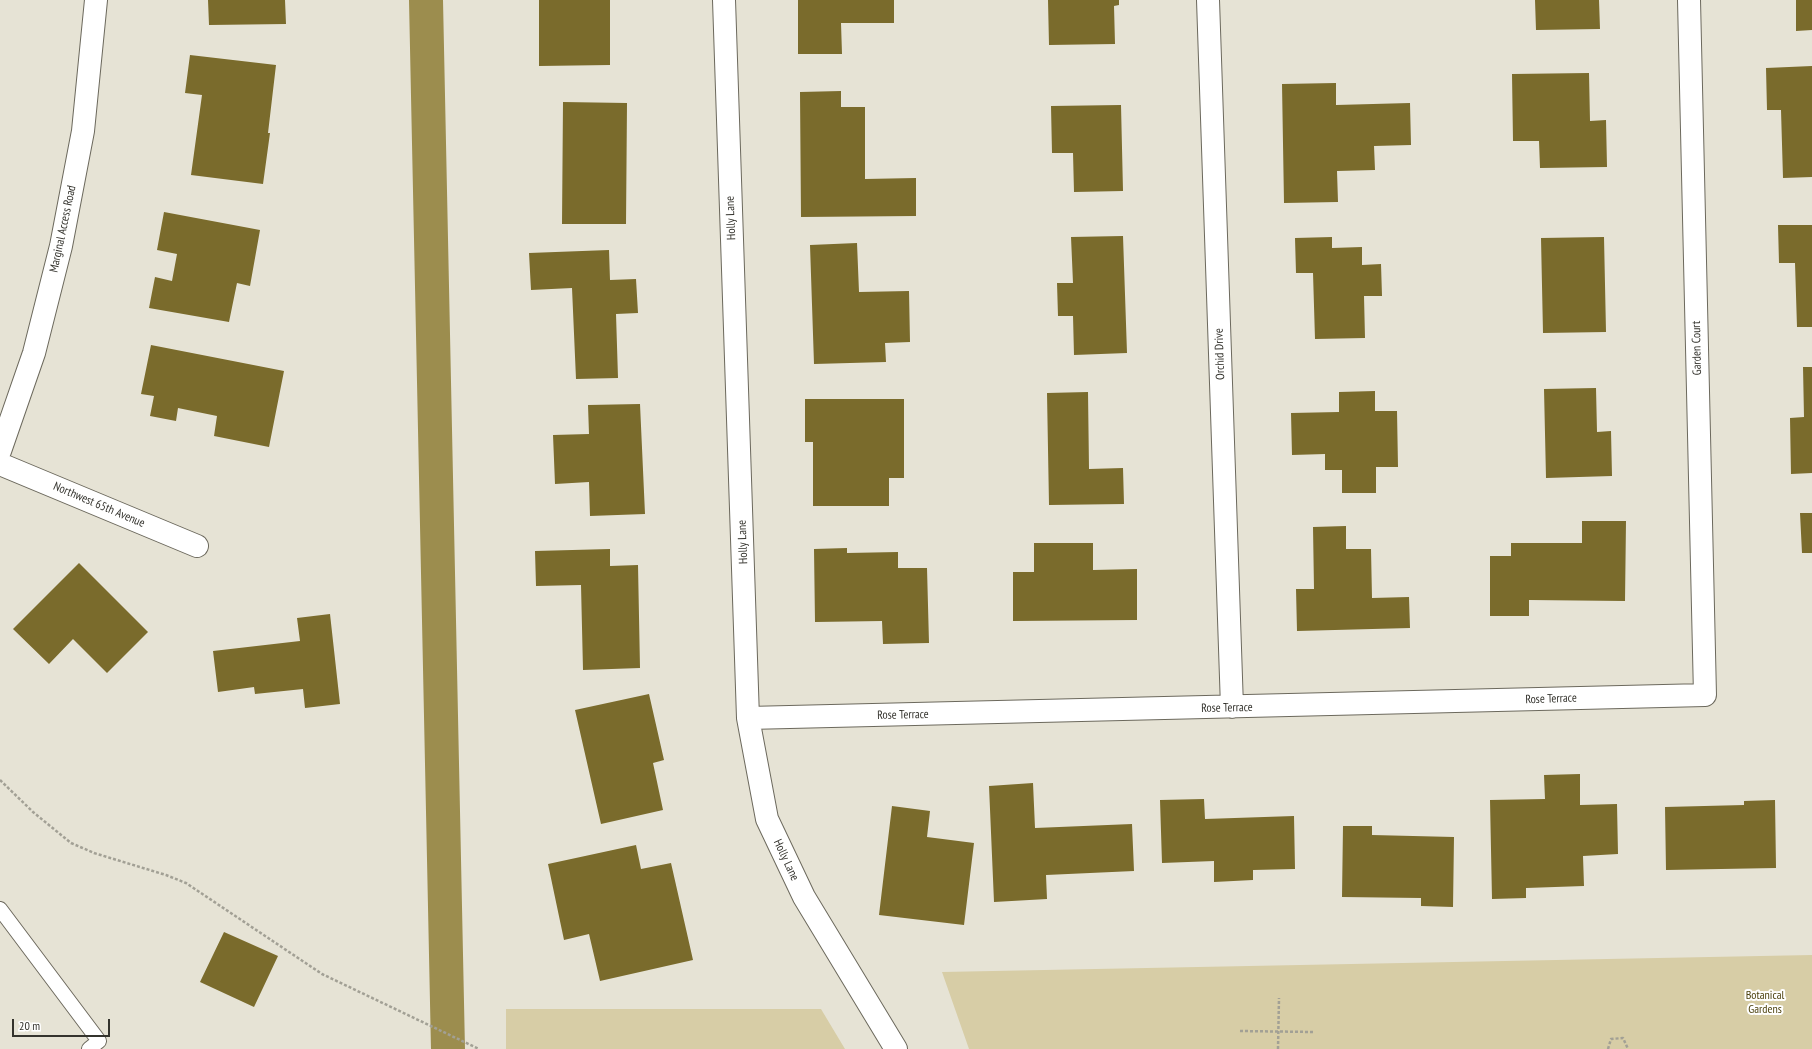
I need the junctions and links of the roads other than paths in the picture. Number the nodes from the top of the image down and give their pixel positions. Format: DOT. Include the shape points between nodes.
graph roads {
  1 [pos="96,0"];
  2 [pos="724,0"];
  3 [pos="1208,0"];
  4 [pos="1689,0"];
  5 [pos="0,452"];
  6 [pos="0,464"];
  7 [pos="197,546"];
  8 [pos="1705,695"];
  9 [pos="1232,708"];
  10 [pos="748,718"];
  11 [pos="0,909"];
  12 [pos="89,1049"];
  13 [pos="896,1049"];
  1 -- 5 [label="street, Marginal Access Road" via="83,130 61,246 34,353"];
  2 -- 10 [label="street, Holly Lane"];
  3 -- 9 [label="street, Orchid Drive"];
  4 -- 8 [label="street, Garden Court"];
  6 -- 7 [label="street, Northwest 65th Avenue"];
  8 -- 9 [label="street, Rose Terrace"];
  9 -- 10 [label="street, Rose Terrace"];
  10 -- 13 [label="street, Holly Lane" via="767,819 804,897"];
  11 -- 12 [label="lane" via="100,1041"];
}
